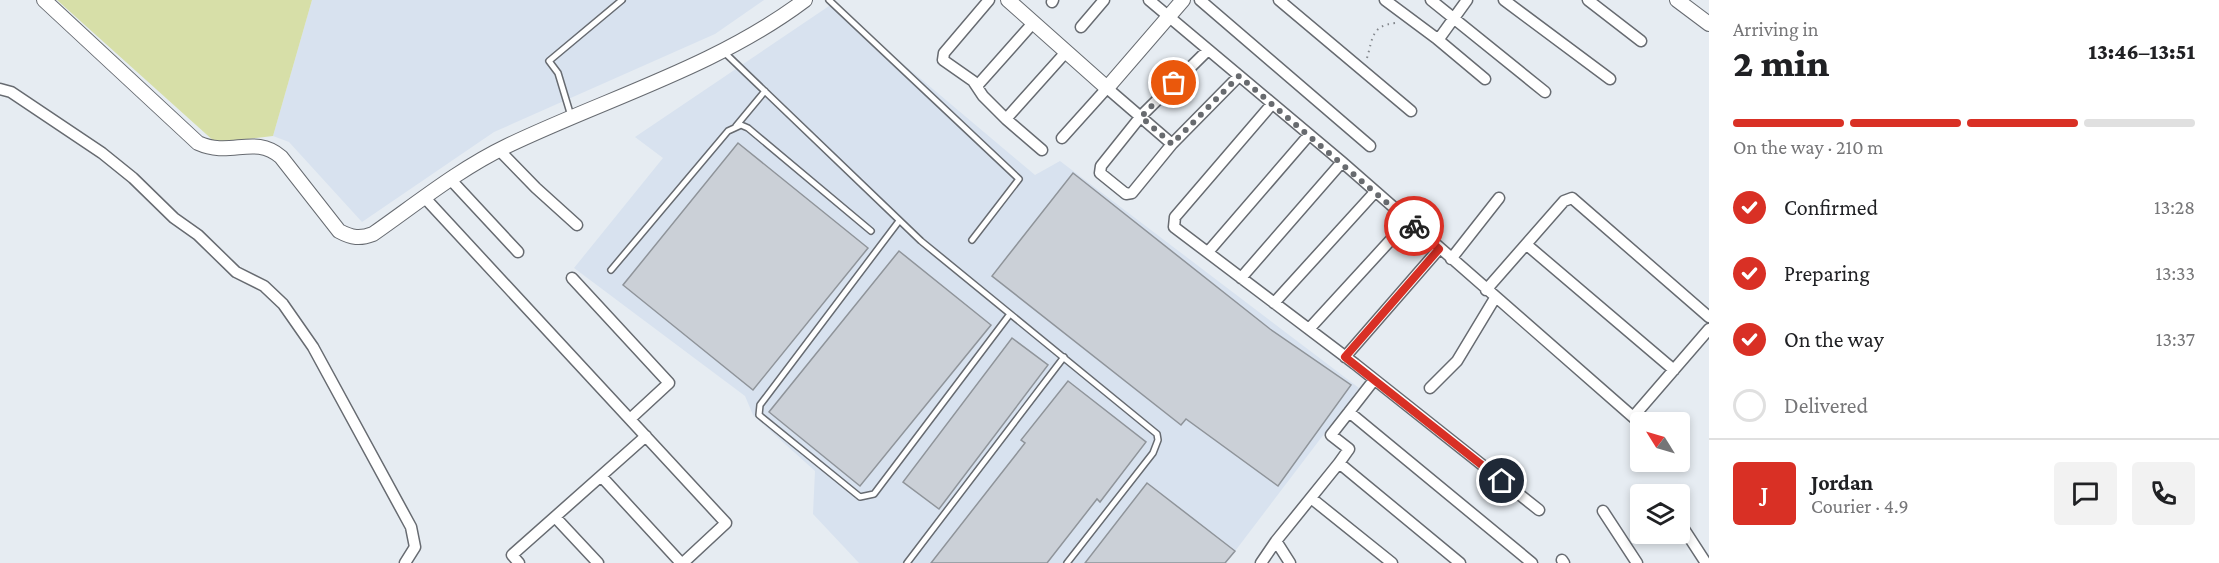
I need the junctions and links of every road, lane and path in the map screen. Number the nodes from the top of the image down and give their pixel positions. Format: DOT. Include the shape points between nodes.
graph roads {
  1 [pos="44,0"];
  2 [pos="622,0"];
  3 [pos="806,0"];
  4 [pos="829,0"];
  5 [pos="989,0"];
  6 [pos="1008,0"];
  7 [pos="1104,0"];
  8 [pos="1149,0"];
  9 [pos="1183,0"];
  10 [pos="1200,0"];
  11 [pos="1279,0"];
  12 [pos="1386,0"];
  13 [pos="1431,0"];
  14 [pos="1467,0"];
  15 [pos="1504,0"];
  16 [pos="1588,0"];
  17 [pos="1677,0"];
  18 [pos="1168,16"];
  19 [pos="1454,18"];
  20 [pos="1410,21"];
  21 [pos="1033,22"];
  22 [pos="1709,24"];
  23 [pos="1080,27"];
  24 [pos="1436,38"];
  25 [pos="1641,41"];
  26 [pos="1208,50"];
  27 [pos="724,52"];
  28 [pos="1066,52"];
  29 [pos="1363,70"];
  30 [pos="1239,76"];
  31 [pos="1485,79"];
  32 [pos="1610,79"];
  33 [pos="977,86"];
  34 [pos="1107,88"];
  35 [pos="0,89"];
  36 [pos="765,91"];
  37 [pos="1545,92"];
  38 [pos="1272,104"];
  39 [pos="1411,111"];
  40 [pos="1141,117"];
  41 [pos="572,118"];
  42 [pos="1006,119"];
  43 [pos="735,127"];
  44 [pos="1309,135"];
  45 [pos="1062,138"];
  46 [pos="1172,144"];
  47 [pos="1370,146"];
  48 [pos="499,150"];
  49 [pos="1042,150"];
  50 [pos="1342,162"];
  51 [pos="451,180"];
  52 [pos="1375,192"];
  53 [pos="425,198"];
  54 [pos="1499,198"];
  55 [pos="899,221"];
  56 [pos="1408,221"];
  57 [pos="577,225"];
  58 [pos="871,231"];
  59 [pos="972,240"];
  60 [pos="1527,245"];
  61 [pos="1439,249"];
  62 [pos="518,252"];
  63 [pos="1208,252"];
  64 [pos="1451,259"];
  65 [pos="611,270"];
  66 [pos="572,278"];
  67 [pos="1241,278"];
  68 [pos="1486,290"];
  69 [pos="1496,298"];
  70 [pos="1274,303"];
  71 [pos="1010,314"];
  72 [pos="1709,317"];
  73 [pos="1309,329"];
  74 [pos="1709,329"];
  75 [pos="1064,357"];
  76 [pos="1345,357"];
  77 [pos="1674,370"];
  78 [pos="1374,380"];
  79 [pos="1430,388"];
  80 [pos="1349,412"];
  81 [pos="1644,412"];
  82 [pos="1630,415"];
  83 [pos="630,418"];
  84 [pos="646,436"];
  85 [pos="1339,463"];
  86 [pos="601,476"];
  87 [pos="1311,498"];
  88 [pos="1539,510"];
  89 [pos="1603,511"];
  90 [pos="555,517"];
  91 [pos="1690,538"];
  92 [pos="1276,541"];
  93 [pos="405,563"];
  94 [pos="519,563"];
  95 [pos="598,563"];
  96 [pos="682,563"];
  97 [pos="907,563"];
  98 [pos="1067,563"];
  99 [pos="1261,563"];
  100 [pos="1290,563"];
  101 [pos="1392,563"];
  102 [pos="1460,563"];
  103 [pos="1532,563"];
  104 [pos="1637,563"];
  105 [pos="1706,563"];
  1 -- 53 [label="street" via="198,143 221,150 263,146 273,150 339,231 350,237 373,234"];
  2 -- 41 [label="lane" via="549,61 558,73"];
  3 -- 27 [label="street"];
  4 -- 59 [label="lane" via="1019,179"];
  5 -- 33 [label="street" via="942,57"];
  6 -- 21 [label="street"];
  7 -- 23 [label="street"];
  8 -- 18 [label="street"];
  9 -- 18 [label="street"];
  10 -- 47 [label="street"];
  11 -- 29 [label="street"];
  12 -- 20 [label="street"];
  13 -- 19 [label="street"];
  14 -- 19 [label="street"];
  15 -- 32 [label="street"];
  16 -- 25 [label="street"];
  17 -- 22 [label="street"];
  18 -- 26 [label="street"];
  18 -- 34 [label="street"];
  19 -- 24 [label="street"];
  19 -- 37 [label="street"];
  20 -- 24 [label="street"];
  20 -- 29 [label="path" via="1378,28"];
  21 -- 28 [label="street"];
  21 -- 33 [label="street"];
  24 -- 31 [label="street"];
  26 -- 30 [label="street"];
  26 -- 40 [label="street"];
  27 -- 36 [label="lane"];
  27 -- 41 [label="street"];
  28 -- 34 [label="street"];
  28 -- 42 [label="street"];
  29 -- 39 [label="street"];
  30 -- 38 [label="street"];
  30 -- 46 [label="street"];
  33 -- 42 [label="street"];
  34 -- 40 [label="street"];
  34 -- 45 [label="street"];
  35 -- 93 [label="street" via="11,92 102,153 236,272 264,286 283,304 313,347 411,527 415,547"];
  36 -- 43 [label="lane"];
  36 -- 55 [label="lane"];
  38 -- 44 [label="street"];
  38 -- 63 [label="street" via="1175,217 1174,227"];
  40 -- 46 [label="street"];
  40 -- 46 [label="street" via="1101,166 1100,173 1129,195"];
  41 -- 48 [label="street"];
  42 -- 49 [label="street"];
  43 -- 58 [label="lane" via="748,128"];
  43 -- 65 [label="lane"];
  44 -- 50 [label="street"];
  44 -- 63 [label="street"];
  48 -- 51 [label="street"];
  48 -- 57 [label="street"];
  50 -- 52 [label="street"];
  50 -- 67 [label="street"];
  51 -- 53 [label="street"];
  51 -- 62 [label="street"];
  52 -- 56 [label="street"];
  52 -- 70 [label="street"];
  53 -- 83 [label="street"];
  54 -- 64 [label="street"];
  55 -- 71 [label="lane"];
  55 -- 71 [label="lane" via="760,405 759,415 860,497 874,494"];
  56 -- 61 [label="street"];
  56 -- 73 [label="street"];
  60 -- 68 [label="street"];
  60 -- 72 [label="street" via="1564,201 1572,198"];
  60 -- 77 [label="street"];
  61 -- 64 [label="street"];
  61 -- 76 [label="street"];
  63 -- 67 [label="street"];
  64 -- 68 [label="street"];
  66 -- 83 [label="street" via="669,383"];
  67 -- 70 [label="street"];
  68 -- 69 [label="street"];
  69 -- 79 [label="street" via="1457,362"];
  69 -- 82 [label="street"];
  70 -- 73 [label="street"];
  71 -- 75 [label="lane"];
  73 -- 76 [label="street"];
  74 -- 77 [label="street"];
  75 -- 97 [label="lane"];
  75 -- 98 [label="lane" via="1153,429 1158,440 1153,453"];
  76 -- 78 [label="street"];
  77 -- 81 [label="street"];
  78 -- 80 [label="street"];
  78 -- 88 [label="street"];
  80 -- 85 [label="street" via="1331,435 1349,449"];
  80 -- 103 [label="street"];
  83 -- 84 [label="street"];
  84 -- 86 [label="street"];
  84 -- 96 [label="street" via="726,523"];
  85 -- 87 [label="street"];
  85 -- 102 [label="street"];
  86 -- 90 [label="street"];
  86 -- 96 [label="street"];
  87 -- 92 [label="street"];
  87 -- 101 [label="street"];
  89 -- 104 [label="street"];
  90 -- 94 [label="street" via="512,555"];
  90 -- 95 [label="street"];
  91 -- 105 [label="street"];
  92 -- 99 [label="street"];
  92 -- 100 [label="street"];
}
